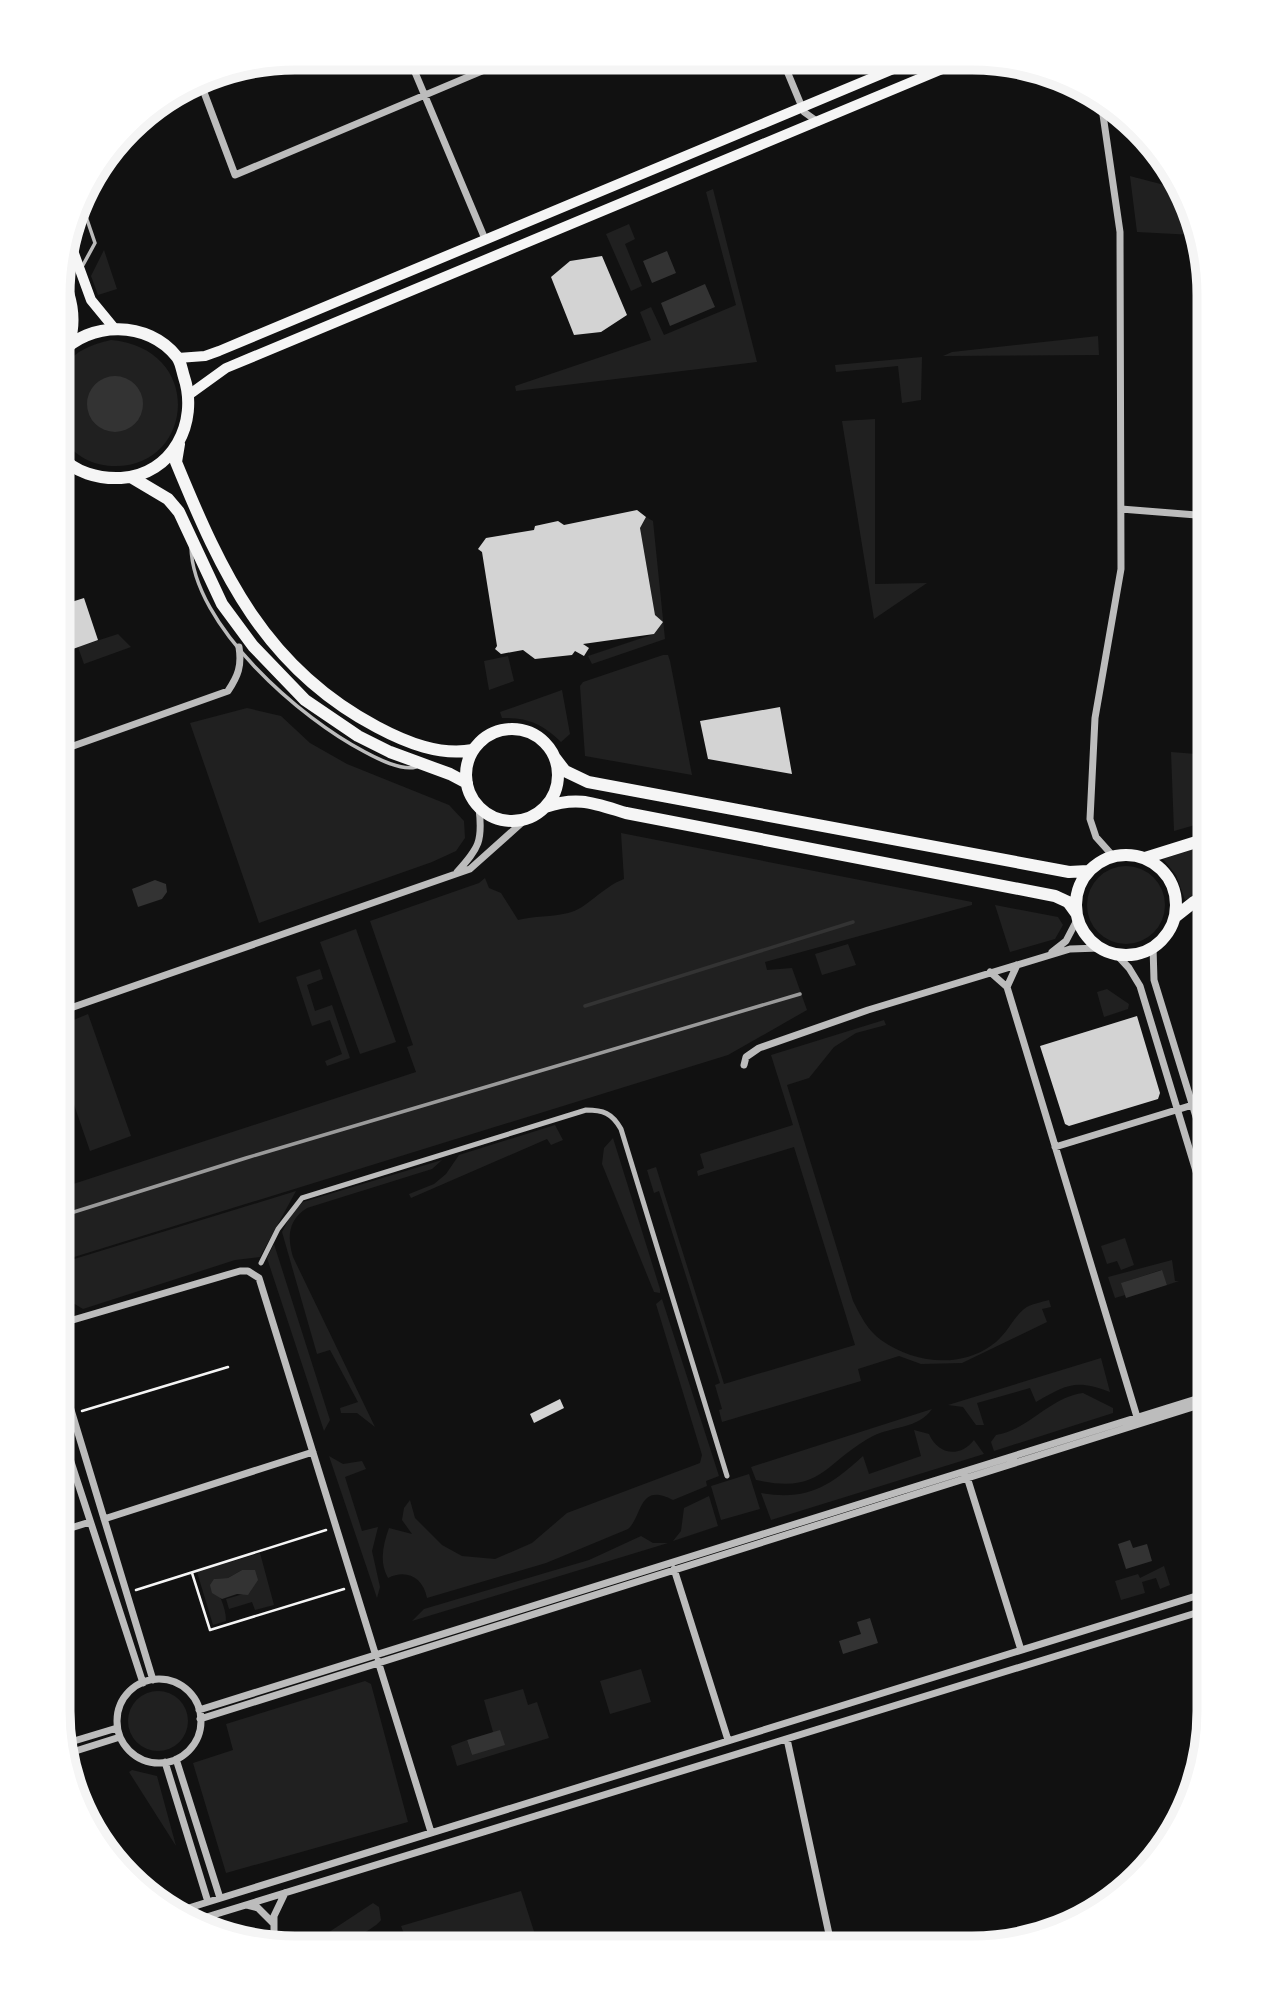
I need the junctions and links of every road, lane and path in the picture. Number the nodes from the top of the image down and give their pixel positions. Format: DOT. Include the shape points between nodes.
graph roads {
  1 [pos="414,70"];
  2 [pos="485,70"];
  3 [pos="786,70"];
  4 [pos="890,70"];
  5 [pos="940,70"];
  6 [pos="203,90"];
  7 [pos="425,96"];
  8 [pos="801,106"];
  9 [pos="1103,113"];
  10 [pos="818,121"];
  11 [pos="85,214"];
  12 [pos="485,239"];
  13 [pos="74,255"];
  14 [pos="80,270"];
  15 [pos="70,303"];
  16 [pos="114,328"];
  17 [pos="70,343"];
  18 [pos="178,358"];
  19 [pos="190,394"];
  20 [pos="179,444"];
  21 [pos="70,463"];
  22 [pos="131,477"];
  23 [pos="1121,509"];
  24 [pos="1197,515"];
  25 [pos="190,537"];
  26 [pos="239,647"];
  27 [pos="70,747"];
  28 [pos="473,750"];
  29 [pos="555,758"];
  30 [pos="424,764"];
  31 [pos="467,783"];
  32 [pos="545,807"];
  33 [pos="480,808"];
  34 [pos="526,819"];
  35 [pos="1197,842"];
  36 [pos="1114,856"];
  37 [pos="1145,858"];
  38 [pos="1088,872"];
  39 [pos="455,875"];
  40 [pos="1197,901"];
  41 [pos="1077,916"];
  42 [pos="1175,917"];
  43 [pos="1153,947"];
  44 [pos="1100,948"];
  45 [pos="1116,954"];
  46 [pos="1029,963"];
  47 [pos="1017,965"];
  48 [pos="990,972"];
  49 [pos="1007,986"];
  50 [pos="70,1009"];
  51 [pos="744,1065"];
  52 [pos="1197,1104"];
  53 [pos="1192,1105"];
  54 [pos="1177,1110"];
  55 [pos="1197,1121"];
  56 [pos="1055,1147"];
  57 [pos="1197,1175"];
  58 [pos="261,1263"];
  59 [pos="70,1321"];
  60 [pos="228,1367"];
  61 [pos="1197,1399"];
  62 [pos="1197,1406"];
  63 [pos="70,1407"];
  64 [pos="79,1412"];
  65 [pos="1137,1417"];
  66 [pos="313,1452"];
  67 [pos="70,1461"];
  68 [pos="727,1476"];
  69 [pos="967,1477"];
  70 [pos="104,1519"];
  71 [pos="89,1522"];
  72 [pos="336,1527"];
  73 [pos="70,1528"];
  74 [pos="674,1569"];
  75 [pos="192,1573"];
  76 [pos="354,1586"];
  77 [pos="128,1593"];
  78 [pos="1197,1596"];
  79 [pos="1197,1613"];
  80 [pos="1021,1650"];
  81 [pos="377,1657"];
  82 [pos="153,1680"];
  83 [pos="143,1683"];
  84 [pos="199,1710"];
  85 [pos="200,1719"];
  86 [pos="117,1728"];
  87 [pos="120,1737"];
  88 [pos="787,1739"];
  89 [pos="728,1740"];
  90 [pos="72,1742"];
  91 [pos="74,1752"];
  92 [pos="176,1759"];
  93 [pos="165,1762"];
  94 [pos="431,1832"];
  95 [pos="285,1893"];
  96 [pos="220,1898"];
  97 [pos="208,1902"];
  98 [pos="246,1905"];
  99 [pos="188,1908"];
  100 [pos="206,1917"];
  101 [pos="274,1924"];
  102 [pos="273,1934"];
  103 [pos="829,1936"];
  1 -- 7 [label="street"];
  2 -- 7 [label="street"];
  3 -- 8 [label="street"];
  4 -- 8 [label="main road"];
  5 -- 10 [label="main road"];
  6 -- 7 [label="street" via="235,175"];
  7 -- 12 [label="street"];
  8 -- 10 [label="street"];
  8 -- 12 [label="main road"];
  9 -- 23 [label="street" via="1120,232"];
  10 -- 19 [label="main road" via="226,368"];
  11 -- 14 [label="lane" via="95,243"];
  12 -- 18 [label="main road" via="219,351"];
  13 -- 14 [label="main road"];
  14 -- 16 [label="main road" via="91,300"];
  15 -- 17 [label="main road" via="75,320"];
  16 -- 17 [label="highway"];
  16 -- 18 [label="highway" via="139,332"];
  18 -- 19 [label="highway"];
  19 -- 20 [label="highway" via="188,422"];
  20 -- 22 [label="highway" via="165,460"];
  20 -- 28 [label="highway" via="176,462 228,579 288,662 336,703 388,733 444,752"];
  21 -- 22 [label="highway" via="106,478"];
  22 -- 25 [label="highway" via="168,499"];
  23 -- 24 [label="street"];
  23 -- 36 [label="street" via="1121,569 1095,718 1090,819 1096,837"];
  25 -- 26 [label="lane" via="198,579"];
  25 -- 30 [label="highway" via="222,604 278,674 305,700 358,736"];
  26 -- 27 [label="street" via="238,677 228,691"];
  26 -- 30 [label="lane" via="271,684 318,725 381,761 411,768"];
  28 -- 29 [label="highway" via="494,733 512,729 537,737"];
  28 -- 31 [label="highway"];
  29 -- 32 [label="highway" via="558,781"];
  29 -- 38 [label="highway" via="565,771 588,782"];
  30 -- 31 [label="highway"];
  31 -- 33 [label="highway"];
  32 -- 34 [label="highway"];
  32 -- 41 [label="highway" via="585,801 626,813 1055,895 1068,902"];
  33 -- 34 [label="highway" via="498,819"];
  33 -- 39 [label="street" via="480,840 474,855"];
  34 -- 39 [label="street" via="485,858"];
  35 -- 37 [label="highway"];
  36 -- 37 [label="highway"];
  36 -- 38 [label="highway"];
  37 -- 42 [label="highway" via="1171,881"];
  38 -- 41 [label="highway" via="1077,895"];
  39 -- 50 [label="street"];
  40 -- 42 [label="highway"];
  41 -- 44 [label="highway" via="1086,935"];
  41 -- 46 [label="street" via="1059,947"];
  42 -- 43 [label="highway" via="1167,934"];
  43 -- 45 [label="highway"];
  43 -- 53 [label="street" via="1152,973"];
  44 -- 45 [label="highway"];
  44 -- 46 [label="street" via="1070,949"];
  45 -- 54 [label="street" via="1140,986"];
  46 -- 47 [label="street"];
  47 -- 48 [label="street"];
  47 -- 49 [label="street"];
  48 -- 49 [label="street"];
  48 -- 51 [label="street" via="760,1048 746,1057"];
  49 -- 56 [label="street"];
  52 -- 53 [label="street"];
  53 -- 54 [label="street"];
  53 -- 55 [label="street"];
  54 -- 56 [label="street"];
  54 -- 57 [label="street"];
  56 -- 65 [label="street"];
  58 -- 68 [label="street" via="278,1229 302,1199 586,1110 600,1110 615,1117 622,1134"];
  59 -- 66 [label="street" via="240,1271 254,1274"];
  60 -- 64 [label="path"];
  61 -- 65 [label="street"];
  62 -- 69 [label="street"];
  63 -- 70 [label="street"];
  65 -- 81 [label="street"];
  66 -- 70 [label="street"];
  66 -- 72 [label="street"];
  67 -- 71 [label="street"];
  69 -- 74 [label="street"];
  69 -- 80 [label="street"];
  70 -- 77 [label="street"];
  71 -- 73 [label="street"];
  71 -- 83 [label="street"];
  72 -- 75 [label="path"];
  72 -- 76 [label="street"];
  74 -- 81 [label="street"];
  74 -- 89 [label="street"];
  75 -- 76 [label="path" via="209,1630"];
  75 -- 77 [label="path"];
  76 -- 81 [label="street"];
  77 -- 82 [label="street"];
  78 -- 80 [label="street"];
  79 -- 88 [label="street"];
  80 -- 89 [label="street"];
  81 -- 84 [label="street"];
  81 -- 85 [label="street"];
  81 -- 94 [label="street"];
  82 -- 83 [label="street"];
  82 -- 84 [label="street" via="166,1680 185,1689"];
  83 -- 86 [label="street" via="123,1700"];
  84 -- 85 [label="street"];
  85 -- 92 [label="street" via="193,1745"];
  86 -- 87 [label="street"];
  86 -- 90 [label="street"];
  87 -- 91 [label="street"];
  87 -- 93 [label="street" via="138,1758"];
  88 -- 95 [label="street"];
  88 -- 103 [label="street"];
  89 -- 94 [label="street"];
  92 -- 93 [label="street"];
  92 -- 96 [label="street"];
  93 -- 97 [label="street"];
  94 -- 96 [label="street"];
  95 -- 98 [label="street"];
  95 -- 101 [label="street"];
  96 -- 97 [label="street"];
  97 -- 99 [label="street"];
  98 -- 100 [label="street"];
  98 -- 101 [label="street" via="258,1908"];
  101 -- 102 [label="street"];
}
